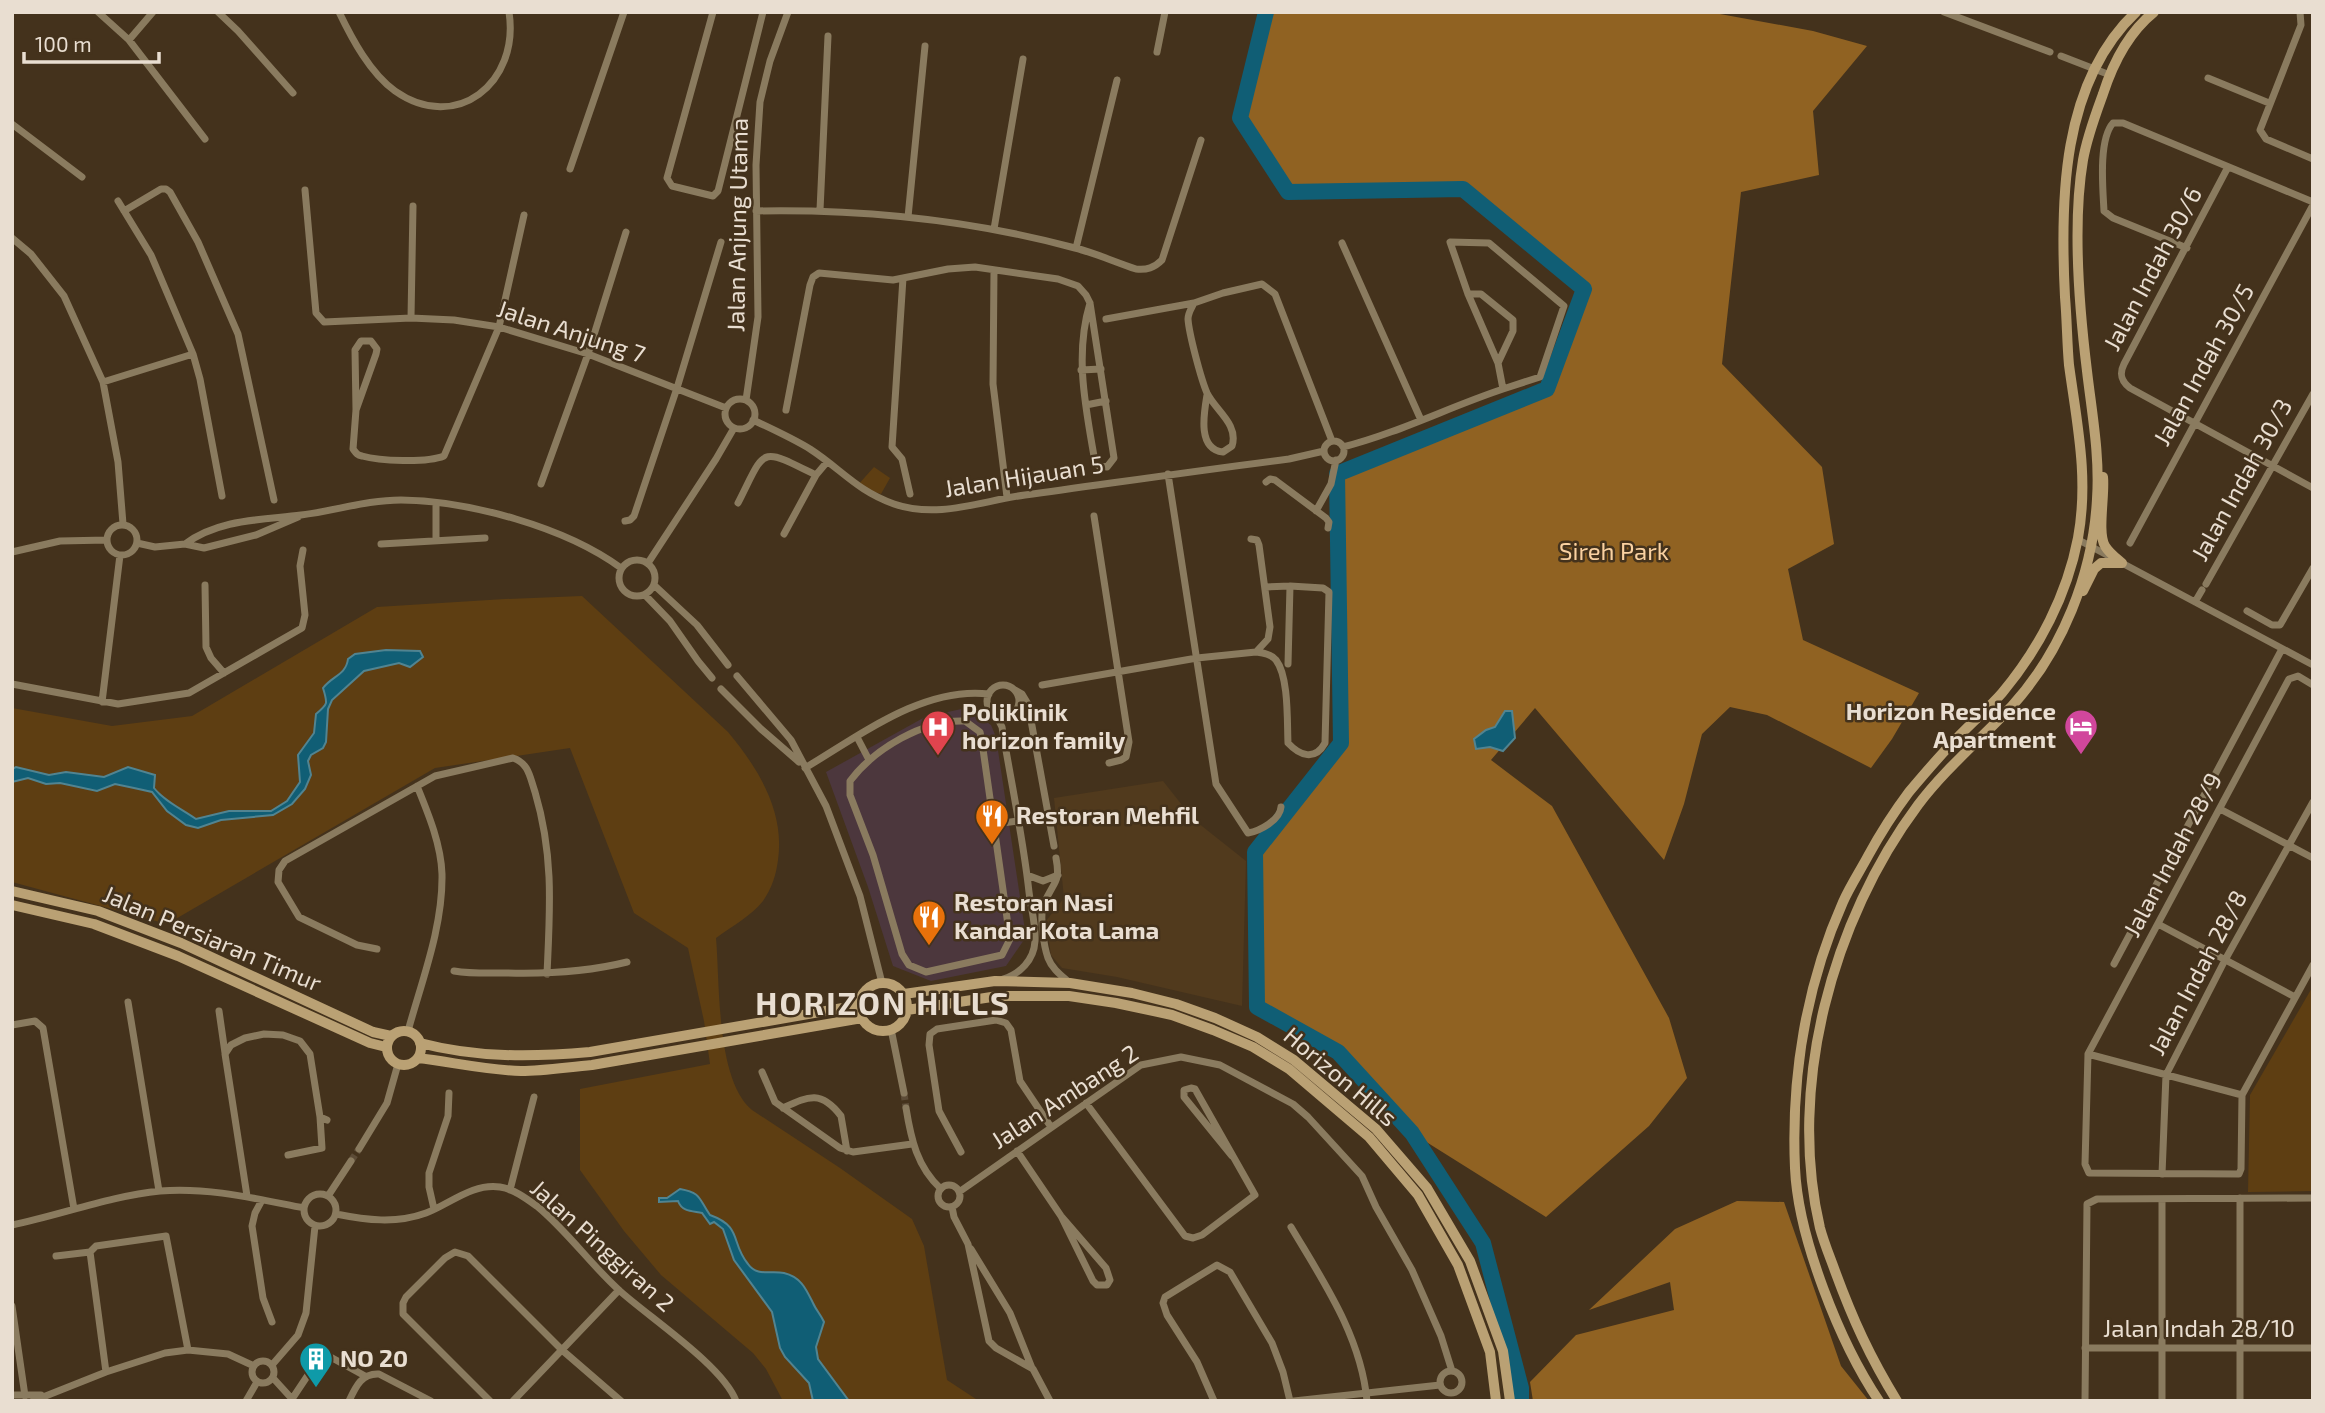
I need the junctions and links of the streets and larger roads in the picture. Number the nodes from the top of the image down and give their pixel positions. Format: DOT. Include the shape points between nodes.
graph roads {
  1 [pos="98,12"];
  2 [pos="152,12"];
  3 [pos="218,12"];
  4 [pos="333,12"];
  5 [pos="339,12"];
  6 [pos="509,12"];
  7 [pos="624,12"];
  8 [pos="713,12"];
  9 [pos="763,12"];
  10 [pos="788,12"];
  11 [pos="1165,12"];
  12 [pos="1944,12"];
  13 [pos="2136,12"];
  14 [pos="2154,12"];
  15 [pos="2300,12"];
  16 [pos="346,28"];
  17 [pos="828,36"];
  18 [pos="129,40"];
  19 [pos="925,46"];
  20 [pos="1157,52"];
  21 [pos="2050,52"];
  22 [pos="2061,56"];
  23 [pos="1023,59"];
  24 [pos="2095,69"];
  25 [pos="2110,75"];
  26 [pos="2208,79"];
  27 [pos="1117,80"];
  28 [pos="293,93"];
  29 [pos="2269,103"];
  30 [pos="12,124"];
  31 [pos="205,139"];
  32 [pos="1201,140"];
  33 [pos="2313,159"];
  34 [pos="2228,167"];
  35 [pos="570,169"];
  36 [pos="82,177"];
  37 [pos="305,190"];
  38 [pos="118,201"];
  39 [pos="2313,204"];
  40 [pos="413,206"];
  41 [pos="820,210"];
  42 [pos="124,211"];
  43 [pos="756,211"];
  44 [pos="524,215"];
  45 [pos="908,217"];
  46 [pos="994,229"];
  47 [pos="626,232"];
  48 [pos="12,238"];
  49 [pos="721,242"];
  50 [pos="1342,243"];
  51 [pos="1076,248"];
  52 [pos="2187,248"];
  53 [pos="994,270"];
  54 [pos="903,278"];
  55 [pos="1468,294"];
  56 [pos="1090,303"];
  57 [pos="1194,303"];
  58 [pos="411,318"];
  59 [pos="1106,319"];
  60 [pos="499,327"];
  61 [pos="588,354"];
  62 [pos="193,355"];
  63 [pos="1498,363"];
  64 [pos="1101,369"];
  65 [pos="1082,370"];
  66 [pos="103,382"];
  67 [pos="677,388"];
  68 [pos="1503,389"];
  69 [pos="2313,394"];
  70 [pos="1207,395"];
  71 [pos="746,400"];
  72 [pos="1106,401"];
  73 [pos="1086,405"];
  74 [pos="726,408"];
  75 [pos="356,410"];
  76 [pos="786,410"];
  77 [pos="753,420"];
  78 [pos="1421,420"];
  79 [pos="2194,423"];
  80 [pos="734,428"];
  81 [pos="1332,441"];
  82 [pos="1343,447"];
  83 [pos="1324,451"];
  84 [pos="2098,458"];
  85 [pos="1336,460"];
  86 [pos="827,462"];
  87 [pos="2273,466"];
  88 [pos="1168,474"];
  89 [pos="816,475"];
  90 [pos="1266,482"];
  91 [pos="541,484"];
  92 [pos="2313,488"];
  93 [pos="909,494"];
  94 [pos="222,496"];
  95 [pos="1007,497"];
  96 [pos="274,500"];
  97 [pos="436,503"];
  98 [pos="738,503"];
  99 [pos="1316,511"];
  100 [pos="301,515"];
  101 [pos="1094,516"];
  102 [pos="625,521"];
  103 [pos="123,524"];
  104 [pos="1328,527"];
  105 [pos="784,534"];
  106 [pos="485,538"];
  107 [pos="1251,539"];
  108 [pos="2077,539"];
  109 [pos="107,540"];
  110 [pos="436,541"];
  111 [pos="136,543"];
  112 [pos="2130,543"];
  113 [pos="185,544"];
  114 [pos="381,544"];
  115 [pos="2091,546"];
  116 [pos="303,550"];
  117 [pos="12,552"];
  118 [pos="120,555"];
  119 [pos="648,563"];
  120 [pos="2122,563"];
  121 [pos="621,568"];
  122 [pos="2313,568"];
  123 [pos="205,585"];
  124 [pos="654,585"];
  125 [pos="1290,586"];
  126 [pos="1265,587"];
  127 [pos="645,595"];
  128 [pos="2195,602"];
  129 [pos="2247,611"];
  130 [pos="2064,626"];
  131 [pos="2282,649"];
  132 [pos="1256,652"];
  133 [pos="1197,658"];
  134 [pos="728,664"];
  135 [pos="1287,664"];
  136 [pos="2313,666"];
  137 [pos="1118,672"];
  138 [pos="225,673"];
  139 [pos="737,676"];
  140 [pos="712,678"];
  141 [pos="12,684"];
  142 [pos="1042,685"];
  143 [pos="2313,685"];
  144 [pos="722,689"];
  145 [pos="1015,690"];
  146 [pos="989,694"];
  147 [pos="102,702"];
  148 [pos="997,716"];
  149 [pos="857,737"];
  150 [pos="869,760"];
  151 [pos="1109,763"];
  152 [pos="805,768"];
  153 [pos="417,786"];
  154 [pos="2313,802"];
  155 [pos="1281,807"];
  156 [pos="2220,808"];
  157 [pos="1018,821"];
  158 [pos="995,824"];
  159 [pos="2288,845"];
  160 [pos="1054,846"];
  161 [pos="1056,858"];
  162 [pos="2313,858"];
  163 [pos="1027,875"];
  164 [pos="1059,875"];
  165 [pos="12,891"];
  166 [pos="12,905"];
  167 [pos="2158,924"];
  168 [pos="377,949"];
  169 [pos="2225,960"];
  170 [pos="627,962"];
  171 [pos="2114,964"];
  172 [pos="2313,965"];
  173 [pos="454,971"];
  174 [pos="547,974"];
  175 [pos="995,981"];
  176 [pos="882,983"];
  177 [pos="1070,983"];
  178 [pos="904,995"];
  179 [pos="2295,997"];
  180 [pos="128,1002"];
  181 [pos="860,1005"];
  182 [pos="907,1010"];
  183 [pos="219,1011"];
  184 [pos="862,1018"];
  185 [pos="12,1025"];
  186 [pos="891,1029"];
  187 [pos="408,1031"];
  188 [pos="391,1036"];
  189 [pos="420,1043"];
  190 [pos="386,1047"];
  191 [pos="225,1054"];
  192 [pos="2088,1054"];
  193 [pos="418,1058"];
  194 [pos="398,1064"];
  195 [pos="762,1072"];
  196 [pos="2166,1075"];
  197 [pos="449,1093"];
  198 [pos="904,1093"];
  199 [pos="2242,1095"];
  200 [pos="534,1097"];
  201 [pos="1086,1103"];
  202 [pos="783,1108"];
  203 [pos="906,1108"];
  204 [pos="1051,1128"];
  205 [pos="912,1144"];
  206 [pos="359,1149"];
  207 [pos="847,1151"];
  208 [pos="961,1152"];
  209 [pos="1017,1152"];
  210 [pos="288,1155"];
  211 [pos="1232,1156"];
  212 [pos="351,1161"];
  213 [pos="2162,1174"];
  214 [pos="510,1189"];
  215 [pos="941,1189"];
  216 [pos="159,1191"];
  217 [pos="959,1192"];
  218 [pos="247,1196"];
  219 [pos="328,1196"];
  220 [pos="2240,1198"];
  221 [pos="2313,1198"];
  222 [pos="2162,1199"];
  223 [pos="262,1200"];
  224 [pos="952,1207"];
  225 [pos="304,1208"];
  226 [pos="74,1209"];
  227 [pos="434,1209"];
  228 [pos="336,1214"];
  229 [pos="1061,1216"];
  230 [pos="12,1225"];
  231 [pos="315,1226"];
  232 [pos="1291,1227"];
  233 [pos="968,1244"];
  234 [pos="90,1252"];
  235 [pos="56,1256"];
  236 [pos="619,1290"];
  237 [pos="12,1306"];
  238 [pos="272,1322"];
  239 [pos="2085,1348"];
  240 [pos="2161,1349"];
  241 [pos="2240,1349"];
  242 [pos="2313,1349"];
  243 [pos="188,1350"];
  244 [pos="562,1350"];
  245 [pos="272,1365"];
  246 [pos="254,1366"];
  247 [pos="1032,1369"];
  248 [pos="1452,1371"];
  249 [pos="106,1372"];
  250 [pos="365,1376"];
  251 [pos="273,1378"];
  252 [pos="257,1382"];
  253 [pos="1440,1385"];
  254 [pos="1456,1391"];
  255 [pos="12,1395"];
  256 [pos="45,1395"];
  257 [pos="25,1396"];
  258 [pos="1367,1397"];
  259 [pos="293,1400"];
  260 [pos="33,1401"];
  261 [pos="246,1401"];
  262 [pos="349,1401"];
  263 [pos="430,1401"];
  264 [pos="490,1401"];
  265 [pos="513,1401"];
  266 [pos="621,1401"];
  267 [pos="736,1401"];
  268 [pos="1050,1401"];
  269 [pos="1214,1401"];
  270 [pos="1292,1401"];
  271 [pos="1455,1401"];
  272 [pos="1496,1401"];
  273 [pos="1510,1401"];
  274 [pos="1879,1401"];
  275 [pos="1897,1401"];
  276 [pos="2085,1401"];
  277 [pos="2162,1401"];
  278 [pos="2240,1401"];
  1 -- 18 [label="street"];
  2 -- 18 [label="street"];
  3 -- 28 [label="street"];
  4 -- 16 [label="street"];
  5 -- 16 [label="street"];
  6 -- 16 [label="street" via="511,44 497,78 469,100 450,106 412,101 394,90 378,76"];
  7 -- 35 [label="street"];
  8 -- 9 [label="street" via="667,178 671,186 710,195 717,193"];
  10 -- 43 [label="street, Jalan Anjung Utama" via="769,61 761,102"];
  11 -- 20 [label="street"];
  12 -- 21 [label="street"];
  13 -- 24 [label="street" via="2115,35"];
  14 -- 25 [label="street" via="2126,43"];
  15 -- 29 [label="street" via="2301,25"];
  17 -- 41 [label="street"];
  18 -- 31 [label="street"];
  19 -- 45 [label="street"];
  22 -- 24 [label="street"];
  23 -- 46 [label="street"];
  24 -- 25 [label="street"];
  24 -- 108 [label="street" via="2076,121 2063,209 2069,362 2083,457"];
  25 -- 84 [label="street" via="2091,126 2078,207 2085,358"];
  26 -- 29 [label="street"];
  27 -- 51 [label="street"];
  29 -- 33 [label="street" via="2260,133"];
  30 -- 36 [label="street"];
  32 -- 51 [label="street" via="1155,267 1136,269"];
  34 -- 39 [label="street"];
  34 -- 52 [label="street, Jalan Indah 30/6"];
  34 -- 52 [label="street" via="2119,122 2110,127 2102,170 2104,211"];
  37 -- 58 [label="street, Jalan Anjung 7" via="316,313 330,323"];
  38 -- 42 [label="street"];
  39 -- 79 [label="street, Jalan Indah 30/5"];
  40 -- 58 [label="street"];
  41 -- 43 [label="street"];
  41 -- 45 [label="street"];
  42 -- 62 [label="street" via="151,255"];
  42 -- 96 [label="street" via="166,189 198,242 238,334"];
  43 -- 71 [label="street, Jalan Anjung Utama" via="758,317"];
  44 -- 60 [label="street"];
  45 -- 46 [label="street"];
  46 -- 51 [label="street"];
  47 -- 61 [label="street"];
  48 -- 66 [label="street" via="64,296"];
  49 -- 67 [label="street"];
  50 -- 78 [label="street"];
  52 -- 79 [label="street, Jalan Indah 30/6" via="2121,370 2122,380 2130,388"];
  53 -- 54 [label="street" via="959,268"];
  53 -- 56 [label="street" via="1058,279 1078,286"];
  53 -- 95 [label="street" via="993,384"];
  54 -- 76 [label="street" via="819,273 813,277"];
  54 -- 93 [label="street" via="892,447 902,459"];
  55 -- 63 [label="street"];
  55 -- 63 [label="street" via="1481,294 1513,320 1513,331"];
  55 -- 68 [label="street" via="1450,242 1489,243 1564,306 1540,377"];
  56 -- 64 [label="street"];
  56 -- 65 [label="street"];
  57 -- 59 [label="street"];
  57 -- 70 [label="street" via="1188,321"];
  57 -- 81 [label="street" via="1255,284 1271,289"];
  58 -- 60 [label="street, Jalan Anjung 7"];
  60 -- 61 [label="street, Jalan Anjung 7"];
  60 -- 75 [label="street" via="444,456 360,456 353,443"];
  61 -- 67 [label="street, Jalan Anjung 7"];
  61 -- 91 [label="street"];
  62 -- 66 [label="street"];
  62 -- 94 [label="street"];
  63 -- 68 [label="street"];
  64 -- 65 [label="street"];
  64 -- 72 [label="street"];
  65 -- 73 [label="street"];
  66 -- 103 [label="street" via="120,476"];
  67 -- 74 [label="street, Jalan Anjung 7"];
  67 -- 102 [label="street" via="634,516"];
  68 -- 78 [label="street"];
  69 -- 87 [label="street, Jalan Indah 30/3"];
  70 -- 70 [label="street" via="1233,434 1232,446 1223,452 1213,450 1205,432"];
  71 -- 74 [label="street" via="734,400"];
  71 -- 77 [label="street" via="753,408"];
  72 -- 73 [label="street"];
  72 -- 73 [label="street" via="1114,458 1104,467 1095,462"];
  74 -- 80 [label="street" via="726,419"];
  75 -- 75 [label="street" via="355,350 361,341 371,341 376,354"];
  77 -- 80 [label="street" via="745,428"];
  77 -- 86 [label="street, Jalan Hijauan 5"];
  78 -- 82 [label="street"];
  79 -- 87 [label="street"];
  79 -- 112 [label="street, Jalan Indah 30/5"];
  80 -- 119 [label="street"];
  81 -- 82 [label="street"];
  81 -- 83 [label="street"];
  82 -- 85 [label="street" via="1342,457"];
  83 -- 85 [label="street"];
  83 -- 88 [label="street, Jalan Hijauan 5"];
  84 -- 115 [label="street"];
  84 -- 120 [label="street" via="2104,487 2102,538"];
  85 -- 99 [label="street" via="1331,484"];
  86 -- 89 [label="street"];
  86 -- 95 [label="street, Jalan Hijauan 5" via="871,495 922,511"];
  87 -- 92 [label="street"];
  87 -- 128 [label="street, Jalan Indah 30/3"];
  88 -- 95 [label="street, Jalan Hijauan 5"];
  88 -- 133 [label="street"];
  89 -- 98 [label="street" via="777,456 766,456"];
  89 -- 105 [label="street"];
  90 -- 99 [label="street" via="1275,480"];
  97 -- 100 [label="street" via="400,500"];
  97 -- 110 [label="street"];
  97 -- 121 [label="street" via="489,511 527,523"];
  99 -- 104 [label="street" via="1328,520"];
  100 -- 113 [label="street" via="253,519 200,533"];
  100 -- 113 [label="street" via="256,535 204,548"];
  101 -- 137 [label="street"];
  103 -- 109 [label="street" via="111,528"];
  103 -- 111 [label="street" via="134,531"];
  106 -- 110 [label="street"];
  107 -- 126 [label="street" via="1259,545"];
  108 -- 115 [label="street"];
  108 -- 274 [label="street" via="2063,590 2029,658 2001,695 1907,795 1877,841 1844,899 1809,1003 1795,1110 1795,1168 1801,1209 1840,1330"];
  109 -- 117 [label="street" via="60,541"];
  109 -- 118 [label="street" via="111,550"];
  110 -- 114 [label="street"];
  111 -- 113 [label="street" via="155,547"];
  111 -- 118 [label="street" via="130,552"];
  115 -- 120 [label="street"];
  115 -- 130 [label="street"];
  116 -- 138 [label="street" via="302,628"];
  118 -- 147 [label="street"];
  119 -- 121 [label="street" via="637,559"];
  119 -- 124 [label="street" via="655,573"];
  120 -- 128 [label="street"];
  120 -- 130 [label="street" via="2101,563 2094,569"];
  121 -- 127 [label="street" via="621,588 632,596"];
  122 -- 129 [label="street" via="2280,625"];
  123 -- 138 [label="street" via="206,647"];
  124 -- 127 [label="street"];
  124 -- 134 [label="street"];
  125 -- 126 [label="street"];
  125 -- 132 [label="street" via="1324,587 1330,594 1325,743 1321,749 1308,756 1288,743 1284,679 1277,661"];
  125 -- 135 [label="street"];
  126 -- 132 [label="street" via="1270,627 1268,639"];
  127 -- 140 [label="street"];
  128 -- 131 [label="street"];
  130 -- 275 [label="street" via="2022,694 1919,804 1891,846 1859,906 1824,1004 1810,1106 1815,1202 1821,1233 1855,1325"];
  131 -- 136 [label="street"];
  131 -- 171 [label="street"];
  132 -- 133 [label="street"];
  133 -- 137 [label="street"];
  133 -- 155 [label="street" via="1216,784 1248,833 1278,817"];
  137 -- 142 [label="street"];
  137 -- 151 [label="street" via="1129,750 1121,760"];
  138 -- 147 [label="street" via="189,693 118,704"];
  139 -- 152 [label="street" via="785,732"];
  141 -- 147 [label="street"];
  143 -- 156 [label="street, Jalan Indah 28/9" via="2298,676 2287,683"];
  144 -- 152 [label="street"];
  145 -- 146 [label="street" via="1001,685"];
  145 -- 148 [label="street" via="1020,700 1017,710 1008,717"];
  145 -- 160 [label="street" via="1028,704"];
  146 -- 148 [label="street" via="987,705"];
  146 -- 149 [label="street" via="937,697"];
  148 -- 157 [label="street"];
  149 -- 150 [label="street"];
  149 -- 152 [label="street"];
  150 -- 158 [label="street" via="906,736 965,721 980,732"];
  150 -- 158 [label="street" via="850,781 850,795 909,965 926,972 1002,956 1010,939"];
  152 -- 176 [label="street" via="827,806 860,896"];
  153 -- 168 [label="street" via="285,861 278,876 299,917 357,945"];
  153 -- 174 [label="street" via="435,776 504,759 520,760 526,766 549,859"];
  153 -- 187 [label="street" via="432,821 442,872 438,924"];
  154 -- 159 [label="street, Jalan Indah 28/8"];
  156 -- 159 [label="street"];
  156 -- 167 [label="street, Jalan Indah 28/9"];
  157 -- 158 [label="street"];
  157 -- 163 [label="street"];
  159 -- 162 [label="street"];
  159 -- 169 [label="street, Jalan Indah 28/8"];
  161 -- 164 [label="street"];
  163 -- 164 [label="street" via="1043,881"];
  163 -- 175 [label="street" via="1033,950 1023,968"];
  164 -- 177 [label="street" via="1041,915 1048,958"];
  165 -- 188 [label="street, Jalan Persiaran Timur" via="98,911"];
  166 -- 190 [label="street, Jalan Persiaran Timur" via="94,924"];
  167 -- 169 [label="street"];
  167 -- 192 [label="street, Jalan Indah 28/9"];
  169 -- 179 [label="street"];
  169 -- 196 [label="street, Jalan Indah 28/8"];
  170 -- 174 [label="street" via="592,971"];
  172 -- 179 [label="street"];
  173 -- 174 [label="street"];
  175 -- 177 [label="street, Horizon Hills"];
  175 -- 178 [label="street, Horizon Hills"];
  176 -- 178 [label="street" via="895,986"];
  176 -- 181 [label="street" via="864,992"];
  177 -- 273 [label="street, Horizon Hills" via="1176,1004 1257,1037 1294,1060 1376,1129 1427,1188 1471,1261 1503,1351"];
  178 -- 182 [label="street"];
  179 -- 199 [label="street"];
  180 -- 216 [label="street"];
  181 -- 184 [label="street"];
  181 -- 189 [label="street" via="554,1056 492,1055"];
  182 -- 186 [label="street" via="902,1022"];
  182 -- 272 [label="street, Horizon Hills" via="998,996 1069,996 1128,1004 1213,1030 1289,1069 1368,1138 1418,1195 1458,1265 1490,1352"];
  183 -- 191 [label="street"];
  184 -- 186 [label="street" via="872,1027"];
  184 -- 193 [label="street" via="555,1069 491,1069"];
  185 -- 226 [label="street" via="35,1021 43,1028"];
  186 -- 198 [label="street"];
  187 -- 188 [label="street"];
  187 -- 189 [label="street"];
  188 -- 190 [label="street"];
  189 -- 193 [label="street"];
  190 -- 194 [label="street"];
  191 -- 210 [label="street" via="231,1045 264,1034 300,1041 310,1054 324,1119 322,1148"];
  191 -- 218 [label="street"];
  192 -- 196 [label="street"];
  192 -- 213 [label="street, Jalan Indah 28/9" via="2088,1172"];
  193 -- 194 [label="street"];
  194 -- 206 [label="street" via="387,1103"];
  195 -- 202 [label="street" via="775,1102"];
  196 -- 199 [label="street"];
  196 -- 213 [label="street, Jalan Indah 28/8"];
  197 -- 227 [label="street" via="448,1116 428,1181"];
  199 -- 213 [label="street" via="2241,1172"];
  200 -- 214 [label="street"];
  201 -- 204 [label="street, Jalan Ambang 2"];
  201 -- 211 [label="street" via="1185,1236 1202,1235 1255,1195"];
  201 -- 248 [label="street, Jalan Ambang 2" via="1141,1065 1181,1057 1220,1065 1293,1104 1362,1176 1412,1270"];
  202 -- 207 [label="street"];
  202 -- 207 [label="street" via="808,1097 820,1098 841,1116"];
  203 -- 205 [label="street"];
  204 -- 208 [label="street" via="1020,1081 1006,1023 996,1020 936,1029 929,1045 939,1111"];
  204 -- 209 [label="street, Jalan Ambang 2"];
  205 -- 207 [label="street"];
  205 -- 215 [label="street"];
  209 -- 217 [label="street, Jalan Ambang 2"];
  209 -- 229 [label="street"];
  211 -- 211 [label="street" via="1195,1089 1184,1090 1184,1097"];
  212 -- 219 [label="street"];
  214 -- 227 [label="street, Jalan Pinggiran 2" via="483,1187"];
  214 -- 236 [label="street, Jalan Pinggiran 2" via="538,1208"];
  215 -- 217 [label="street" via="951,1185"];
  215 -- 224 [label="street" via="940,1202"];
  216 -- 218 [label="street"];
  216 -- 226 [label="street"];
  217 -- 224 [label="street" via="958,1203"];
  218 -- 223 [label="street"];
  219 -- 225 [label="street" via="313,1196"];
  219 -- 228 [label="street" via="336,1205"];
  220 -- 221 [label="street"];
  220 -- 222 [label="street"];
  220 -- 241 [label="street"];
  222 -- 239 [label="street" via="2097,1199 2087,1204"];
  222 -- 240 [label="street"];
  223 -- 225 [label="street"];
  223 -- 238 [label="street" via="251,1226 263,1298"];
  224 -- 233 [label="street"];
  225 -- 231 [label="street"];
  226 -- 230 [label="street"];
  227 -- 228 [label="street, Jalan Pinggiran 2" via="374,1221"];
  228 -- 231 [label="street" via="328,1224"];
  229 -- 229 [label="street" via="1106,1268 1107,1285 1093,1280"];
  231 -- 245 [label="street" via="306,1313 298,1335"];
  232 -- 258 [label="street" via="1337,1305 1356,1350"];
  233 -- 247 [label="street" via="1010,1313"];
  233 -- 247 [label="street" via="989,1341"];
  234 -- 235 [label="street"];
  234 -- 243 [label="street" via="96,1247 166,1236"];
  234 -- 249 [label="street"];
  236 -- 244 [label="street"];
  236 -- 267 [label="street, Jalan Pinggiran 2" via="716,1372"];
  237 -- 257 [label="street"];
  239 -- 240 [label="street, Jalan Indah 28/10"];
  239 -- 276 [label="street"];
  240 -- 241 [label="street, Jalan Indah 28/10"];
  240 -- 277 [label="street"];
  241 -- 242 [label="street, Jalan Indah 28/10"];
  241 -- 278 [label="street"];
  243 -- 246 [label="street" via="228,1354"];
  243 -- 249 [label="street"];
  244 -- 264 [label="street" via="464,1254 449,1254 406,1297 403,1314"];
  244 -- 265 [label="street"];
  244 -- 266 [label="street"];
  245 -- 246 [label="street" via="262,1361"];
  245 -- 251 [label="street"];
  246 -- 252 [label="street"];
  247 -- 268 [label="street"];
  248 -- 253 [label="street" via="1442,1375"];
  248 -- 254 [label="street" via="1461,1380"];
  249 -- 256 [label="street"];
  250 -- 259 [label="street" via="325,1354"];
  250 -- 262 [label="street"];
  250 -- 263 [label="street" via="379,1374"];
  251 -- 252 [label="street"];
  251 -- 259 [label="street"];
  252 -- 261 [label="street"];
  253 -- 254 [label="street" via="1447,1392"];
  253 -- 258 [label="street"];
  254 -- 271 [label="street"];
  255 -- 257 [label="street"];
  256 -- 257 [label="street"];
  256 -- 260 [label="street"];
  258 -- 270 [label="street"];
  269 -- 270 [label="street" via="1203,1372 1163,1303 1165,1297 1217,1265 1230,1272 1272,1343"];
}
